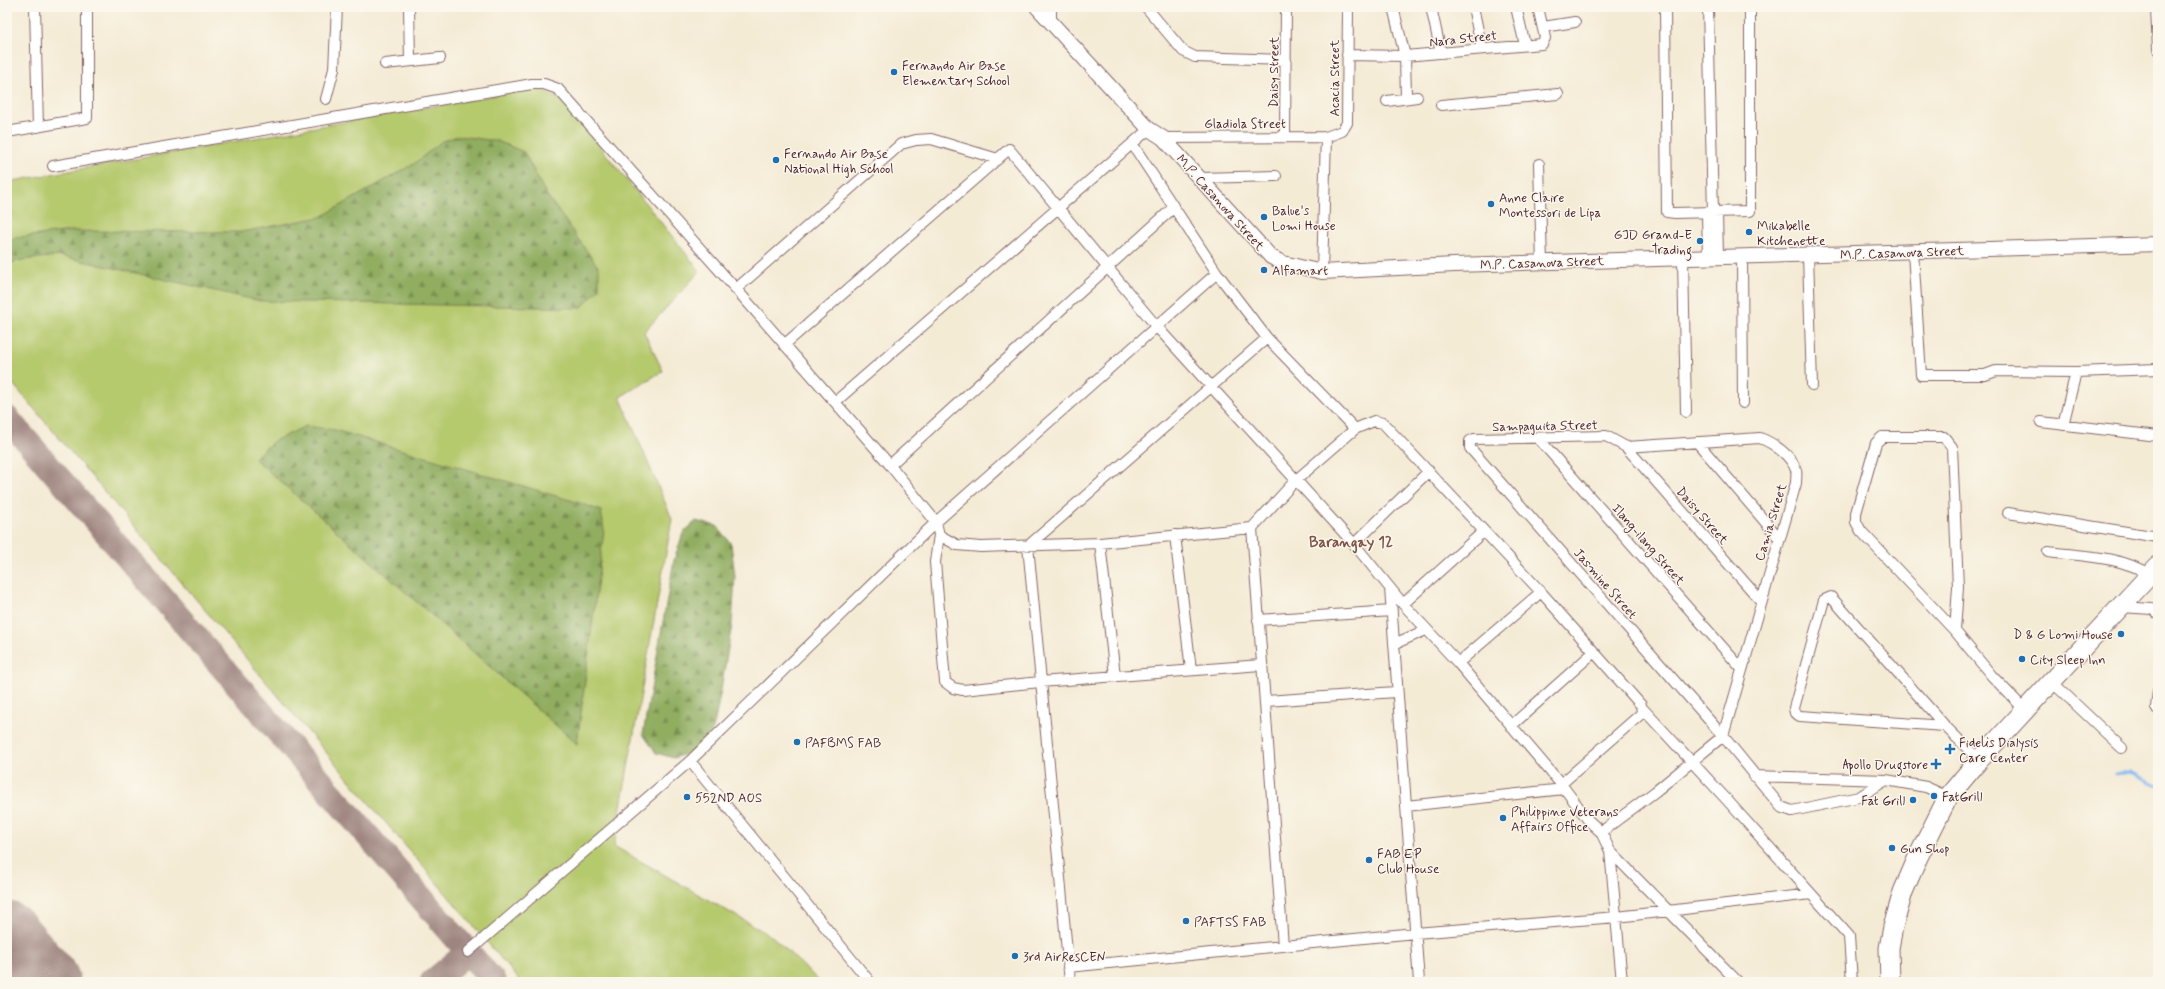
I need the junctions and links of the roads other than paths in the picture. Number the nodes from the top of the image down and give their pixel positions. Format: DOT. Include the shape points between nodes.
graph roads {
  1 [pos="35,7"];
  2 [pos="87,7"];
  3 [pos="337,7"];
  4 [pos="410,7"];
  5 [pos="1037,7"];
  6 [pos="1051,7"];
  7 [pos="1146,7"];
  8 [pos="1286,7"];
  9 [pos="1348,7"];
  10 [pos="1393,7"];
  11 [pos="1432,7"];
  12 [pos="1473,7"];
  13 [pos="1516,7"];
  14 [pos="1538,7"];
  15 [pos="1665,7"];
  16 [pos="1708,7"];
  17 [pos="1750,7"];
  18 [pos="2156,7"];
  19 [pos="1051,22"];
  20 [pos="1575,22"];
  21 [pos="1543,27"];
  22 [pos="1525,45"];
  23 [pos="1482,49"];
  24 [pos="2158,49"];
  25 [pos="1441,53"];
  26 [pos="1347,55"];
  27 [pos="1405,56"];
  28 [pos="440,58"];
  29 [pos="1286,60"];
  30 [pos="410,61"];
  31 [pos="385,64"];
  32 [pos="1558,94"];
  33 [pos="326,99"];
  34 [pos="1387,100"];
  35 [pos="1441,105"];
  36 [pos="38,127"];
  37 [pos="1149,129"];
  38 [pos="7,132"];
  39 [pos="1285,136"];
  40 [pos="1326,137"];
  41 [pos="1163,138"];
  42 [pos="1133,145"];
  43 [pos="998,159"];
  44 [pos="1539,164"];
  45 [pos="53,166"];
  46 [pos="1276,176"];
  47 [pos="1200,178"];
  48 [pos="1173,208"];
  49 [pos="1058,210"];
  50 [pos="1712,213"];
  51 [pos="2158,244"];
  52 [pos="1914,252"];
  53 [pos="1808,255"];
  54 [pos="1742,256"];
  55 [pos="1713,257"];
  56 [pos="1683,258"];
  57 [pos="1542,263"];
  58 [pos="1108,269"];
  59 [pos="1322,272"];
  60 [pos="1217,273"];
  61 [pos="736,289"];
  62 [pos="1157,327"];
  63 [pos="1267,338"];
  64 [pos="784,344"];
  65 [pos="2158,369"];
  66 [pos="2076,372"];
  67 [pos="1812,385"];
  68 [pos="1210,387"];
  69 [pos="835,402"];
  70 [pos="1743,403"];
  71 [pos="1686,412"];
  72 [pos="2041,422"];
  73 [pos="2063,425"];
  74 [pos="1355,429"];
  75 [pos="2158,436"];
  76 [pos="1538,438"];
  77 [pos="1697,442"];
  78 [pos="1626,447"];
  79 [pos="1470,448"];
  80 [pos="890,465"];
  81 [pos="1429,471"];
  82 [pos="1295,481"];
  83 [pos="2008,513"];
  84 [pos="936,522"];
  85 [pos="1252,528"];
  86 [pos="1484,531"];
  87 [pos="939,535"];
  88 [pos="1175,535"];
  89 [pos="2158,537"];
  90 [pos="1779,538"];
  91 [pos="1100,543"];
  92 [pos="1354,544"];
  93 [pos="1028,546"];
  94 [pos="2048,552"];
  95 [pos="2154,570"];
  96 [pos="1390,588"];
  97 [pos="1542,592"];
  98 [pos="1761,601"];
  99 [pos="1403,604"];
  100 [pos="2121,607"];
  101 [pos="1392,611"];
  102 [pos="2158,614"];
  103 [pos="1258,620"];
  104 [pos="1426,630"];
  105 [pos="1955,631"];
  106 [pos="1394,644"];
  107 [pos="1594,652"];
  108 [pos="1458,663"];
  109 [pos="1262,665"];
  110 [pos="1741,668"];
  111 [pos="1191,670"];
  112 [pos="1115,676"];
  113 [pos="2051,681"];
  114 [pos="1040,682"];
  115 [pos="2158,691"];
  116 [pos="1396,692"];
  117 [pos="1266,701"];
  118 [pos="2156,708"];
  119 [pos="1643,709"];
  120 [pos="2025,710"];
  121 [pos="1511,726"];
  122 [pos="1945,726"];
  123 [pos="1723,736"];
  124 [pos="2122,748"];
  125 [pos="1979,760"];
  126 [pos="690,761"];
  127 [pos="1692,761"];
  128 [pos="1754,776"];
  129 [pos="1886,780"];
  130 [pos="1562,786"];
  131 [pos="1948,798"];
  132 [pos="1406,806"];
  133 [pos="1601,832"];
  134 [pos="1610,851"];
  135 [pos="1811,894"];
  136 [pos="1667,910"];
  137 [pos="1617,917"];
  138 [pos="1416,933"];
  139 [pos="1283,946"];
  140 [pos="468,952"];
  141 [pos="1068,967"];
  142 [pos="870,982"];
  143 [pos="1070,982"];
  144 [pos="1419,982"];
  145 [pos="1622,982"];
  146 [pos="1738,982"];
  147 [pos="1852,982"];
  148 [pos="1890,982"];
  1 -- 36 [label="street"];
  2 -- 36 [label="street" via="87,118"];
  3 -- 33 [label="street" via="334,69"];
  4 -- 30 [label="street"];
  5 -- 19 [label="street, M.P. Casanova Street"];
  6 -- 19 [label="street"];
  7 -- 29 [label="street" via="1184,51 1195,57"];
  8 -- 29 [label="street, Daisy Street"];
  9 -- 26 [label="street, Acacia Street"];
  10 -- 27 [label="street"];
  11 -- 25 [label="street"];
  12 -- 23 [label="street"];
  13 -- 22 [label="street"];
  14 -- 21 [label="street, Nara Street"];
  15 -- 50 [label="street" via="1668,212"];
  16 -- 50 [label="street"];
  17 -- 50 [label="street" via="1750,211"];
  18 -- 24 [label="street"];
  19 -- 37 [label="street, M.P. Casanova Street"];
  20 -- 21 [label="street"];
  21 -- 22 [label="street, Nara Street" via="1545,38 1542,44"];
  22 -- 23 [label="street, Nara Street"];
  23 -- 25 [label="street, Nara Street"];
  25 -- 27 [label="street, Nara Street"];
  26 -- 27 [label="street, Nara Street"];
  26 -- 40 [label="street, Acacia Street" via="1347,123 1342,131"];
  27 -- 34 [label="street" via="1412,98"];
  28 -- 30 [label="street"];
  29 -- 39 [label="street, Daisy Street"];
  30 -- 31 [label="street"];
  32 -- 35 [label="street"];
  36 -- 38 [label="street"];
  37 -- 41 [label="street, M.P. Casanova Street"];
  37 -- 42 [label="street"];
  39 -- 40 [label="street, Gladiola Street"];
  39 -- 41 [label="street, Gladiola Street"];
  40 -- 59 [label="street"];
  41 -- 47 [label="street, M.P. Casanova Street"];
  42 -- 48 [label="street"];
  42 -- 49 [label="street"];
  43 -- 49 [label="street" via="1009,149"];
  43 -- 61 [label="street" via="932,139 901,144"];
  43 -- 64 [label="street"];
  44 -- 57 [label="street"];
  45 -- 61 [label="street" via="333,116 544,84 558,89"];
  46 -- 47 [label="street"];
  47 -- 59 [label="street, M.P. Casanova Street" via="1271,256 1283,263"];
  48 -- 58 [label="street"];
  48 -- 60 [label="street"];
  49 -- 58 [label="street"];
  49 -- 69 [label="street"];
  50 -- 55 [label="street"];
  51 -- 52 [label="street, M.P. Casanova Street"];
  52 -- 53 [label="street, M.P. Casanova Street"];
  52 -- 66 [label="street" via="1920,375 1985,375 1996,371"];
  53 -- 54 [label="street, M.P. Casanova Street"];
  53 -- 67 [label="street"];
  54 -- 55 [label="street, M.P. Casanova Street"];
  54 -- 70 [label="street"];
  55 -- 56 [label="street, M.P. Casanova Street"];
  56 -- 57 [label="street, M.P. Casanova Street"];
  56 -- 71 [label="street"];
  57 -- 59 [label="street, M.P. Casanova Street"];
  58 -- 62 [label="street"];
  58 -- 80 [label="street"];
  60 -- 62 [label="street"];
  60 -- 63 [label="street"];
  61 -- 64 [label="street"];
  62 -- 68 [label="street"];
  62 -- 84 [label="street"];
  63 -- 68 [label="street"];
  63 -- 74 [label="street"];
  64 -- 69 [label="street"];
  65 -- 66 [label="street"];
  66 -- 73 [label="street"];
  68 -- 82 [label="street"];
  68 -- 93 [label="street"];
  69 -- 80 [label="street"];
  72 -- 73 [label="street"];
  73 -- 75 [label="street"];
  74 -- 81 [label="street" via="1368,422 1383,423"];
  74 -- 82 [label="street"];
  76 -- 78 [label="street, Sampaguita Street" via="1606,436"];
  76 -- 79 [label="street, Sampaguita Street" via="1474,439 1470,441"];
  76 -- 110 [label="street, Ilang-ilang Street"];
  77 -- 78 [label="street, Camia Street"];
  77 -- 90 [label="street"];
  77 -- 90 [label="street, Camia Street" via="1760,438 1774,444 1791,461 1796,470 1796,483"];
  78 -- 98 [label="street, Daisy Street"];
  79 -- 123 [label="street, Jasmine Street"];
  80 -- 84 [label="street"];
  81 -- 86 [label="street"];
  81 -- 92 [label="street"];
  82 -- 85 [label="street"];
  82 -- 92 [label="street"];
  83 -- 89 [label="street"];
  84 -- 87 [label="street"];
  84 -- 126 [label="street"];
  85 -- 88 [label="street"];
  85 -- 103 [label="street"];
  86 -- 97 [label="street"];
  86 -- 99 [label="street"];
  87 -- 93 [label="street" via="957,545"];
  87 -- 114 [label="street" via="935,562 945,682 953,688 963,690"];
  88 -- 91 [label="street"];
  88 -- 111 [label="street"];
  90 -- 98 [label="street, Camia Street"];
  91 -- 93 [label="street"];
  91 -- 112 [label="street"];
  92 -- 96 [label="street"];
  93 -- 114 [label="street"];
  94 -- 95 [label="street" via="2110,560"];
  95 -- 100 [label="highway"];
  96 -- 99 [label="street"];
  96 -- 101 [label="street"];
  97 -- 107 [label="street"];
  97 -- 108 [label="street"];
  98 -- 110 [label="street, Camia Street"];
  99 -- 104 [label="street"];
  100 -- 102 [label="street" via="2152,609"];
  100 -- 113 [label="highway"];
  101 -- 103 [label="street"];
  101 -- 106 [label="street"];
  103 -- 109 [label="street"];
  104 -- 106 [label="street"];
  104 -- 108 [label="street"];
  105 -- 105 [label="street" via="1903,578 1856,522 1856,513 1876,443 1882,437 1944,437 1952,447 1958,587"];
  105 -- 120 [label="street" via="1992,676"];
  106 -- 116 [label="street"];
  107 -- 119 [label="street"];
  107 -- 121 [label="street"];
  108 -- 121 [label="street"];
  109 -- 111 [label="street"];
  109 -- 117 [label="street"];
  110 -- 123 [label="street, Camia Street"];
  111 -- 112 [label="street"];
  112 -- 114 [label="street"];
  113 -- 120 [label="highway"];
  113 -- 124 [label="street"];
  114 -- 141 [label="street"];
  115 -- 118 [label="street"];
  116 -- 117 [label="street"];
  116 -- 132 [label="street"];
  117 -- 139 [label="street"];
  119 -- 127 [label="street"];
  119 -- 130 [label="street" via="1642,713"];
  120 -- 125 [label="highway"];
  121 -- 130 [label="street"];
  122 -- 122 [label="street" via="1800,716 1795,713 1794,708 1824,600 1830,597"];
  122 -- 125 [label="street"];
  123 -- 127 [label="street"];
  123 -- 128 [label="street, Jasmine Street"];
  125 -- 131 [label="highway"];
  126 -- 140 [label="street"];
  126 -- 142 [label="street"];
  127 -- 133 [label="street"];
  127 -- 135 [label="street"];
  128 -- 129 [label="street"];
  128 -- 129 [label="street, Jasmine Street" via="1781,807 1792,811 1859,796"];
  129 -- 131 [label="street" via="1926,787"];
  130 -- 132 [label="street"];
  130 -- 133 [label="street" via="1589,821"];
  131 -- 148 [label="highway" via="1903,892 1889,948"];
  132 -- 138 [label="street"];
  133 -- 134 [label="street"];
  134 -- 136 [label="street"];
  134 -- 137 [label="street"];
  135 -- 136 [label="street"];
  135 -- 147 [label="street" via="1849,936"];
  136 -- 137 [label="street"];
  136 -- 146 [label="street"];
  137 -- 138 [label="street"];
  137 -- 145 [label="street"];
  138 -- 139 [label="street"];
  138 -- 144 [label="street"];
  139 -- 141 [label="street"];
  141 -- 143 [label="street"];
}
